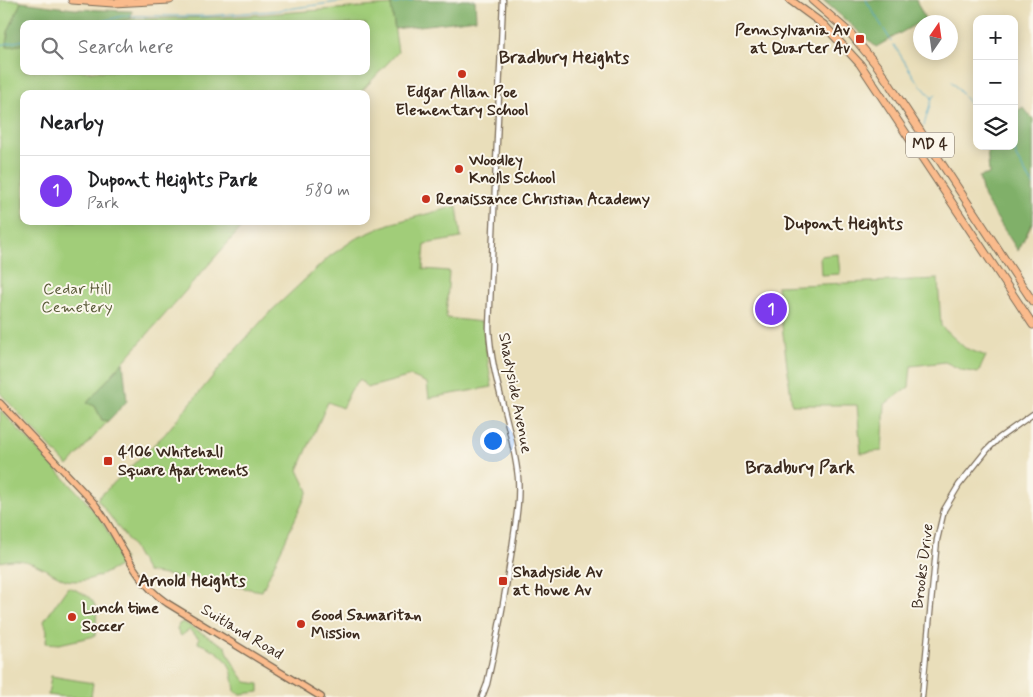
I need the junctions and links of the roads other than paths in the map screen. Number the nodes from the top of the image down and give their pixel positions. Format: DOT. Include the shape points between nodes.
graph roads {
  1 [pos="72,0"];
  2 [pos="170,0"];
  3 [pos="503,0"];
  4 [pos="790,0"];
  5 [pos="812,0"];
  6 [pos="1033,302"];
  7 [pos="1033,325"];
  8 [pos="0,403"];
  9 [pos="1033,414"];
  10 [pos="321,697"];
  11 [pos="482,697"];
  12 [pos="922,697"];
  1 -- 2 [label="highway" via="113,3"];
  3 -- 11 [label="street, Shadyside Avenue" via="489,328 490,348 519,490 503,600"];
  4 -- 7 [label="highway, MD 4" via="829,30 860,64"];
  5 -- 6 [label="highway, MD 4" via="851,34 878,67"];
  8 -- 10 [label="main road, Suitland Road" via="97,507 150,590"];
  9 -- 12 [label="street, Brooks Drive" via="987,450 944,510 937,540"];
}
